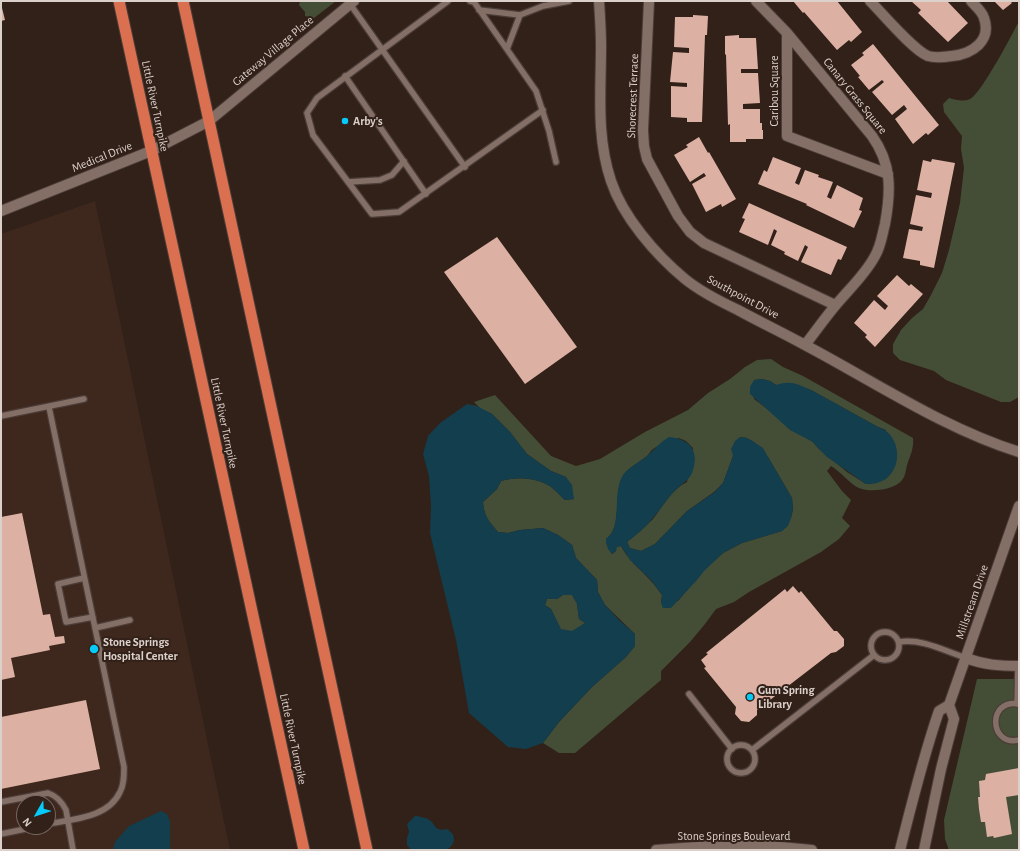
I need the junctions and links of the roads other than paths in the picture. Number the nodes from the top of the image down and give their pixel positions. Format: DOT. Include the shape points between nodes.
graph roads {
  1 [pos="119,1"];
  2 [pos="183,1"];
  3 [pos="448,1"];
  4 [pos="470,1"];
  5 [pos="569,1"];
  6 [pos="599,1"];
  7 [pos="650,1"];
  8 [pos="756,1"];
  9 [pos="870,1"];
  10 [pos="971,1"];
  11 [pos="352,3"];
  12 [pos="479,10"];
  13 [pos="520,14"];
  14 [pos="787,33"];
  15 [pos="507,49"];
  16 [pos="382,50"];
  17 [pos="345,76"];
  18 [pos="543,110"];
  19 [pos="209,121"];
  20 [pos="151,151"];
  21 [pos="404,161"];
  22 [pos="556,162"];
  23 [pos="465,166"];
  24 [pos="888,174"];
  25 [pos="348,182"];
  26 [pos="426,194"];
  27 [pos="1,211"];
  28 [pos="835,305"];
  29 [pos="805,345"];
  30 [pos="84,399"];
  31 [pos="49,407"];
  32 [pos="1,416"];
  33 [pos="1019,452"];
  34 [pos="1019,506"];
  35 [pos="84,578"];
  36 [pos="93,617"];
  37 [pos="130,620"];
  38 [pos="95,628"];
  39 [pos="899,642"];
  40 [pos="874,655"];
  41 [pos="966,658"];
  42 [pos="1018,666"];
  43 [pos="689,694"];
  44 [pos="1018,704"];
  45 [pos="949,705"];
  46 [pos="1019,740"];
  47 [pos="732,749"];
  48 [pos="752,750"];
  49 [pos="1,802"];
  50 [pos="67,820"];
  51 [pos="56,822"];
  52 [pos="16,831"];
  53 [pos="1,834"];
  54 [pos="73,850"];
  55 [pos="304,850"];
  56 [pos="368,850"];
  57 [pos="656,850"];
  58 [pos="812,850"];
  59 [pos="900,850"];
  60 [pos="924,850"];
  1 -- 20 [label="highway, Little River Turnpike"];
  2 -- 19 [label="highway"];
  3 -- 16 [label="lane"];
  4 -- 12 [label="lane" via="474,2"];
  5 -- 13 [label="lane"];
  6 -- 29 [label="street, Southpoint Drive" via="600,124 603,147 611,183 630,218 652,247 686,280 707,295"];
  7 -- 28 [label="street, Shorecrest Terrace" via="644,146 647,159 678,216 690,232 704,244"];
  8 -- 14 [label="street, Canary Grass Square"];
  9 -- 10 [label="street" via="922,53 946,57 973,51 984,36 984,18"];
  11 -- 16 [label="lane"];
  11 -- 19 [label="street, Gateway Village Place"];
  12 -- 13 [label="lane"];
  12 -- 15 [label="lane"];
  13 -- 15 [label="lane"];
  14 -- 24 [label="street, Canary Grass Square" via="880,148"];
  14 -- 24 [label="street, Caribou Square" via="787,136"];
  15 -- 18 [label="lane" via="536,91"];
  16 -- 17 [label="lane"];
  16 -- 23 [label="lane"];
  17 -- 21 [label="lane"];
  17 -- 25 [label="lane" via="317,98 307,113 313,135"];
  18 -- 22 [label="lane"];
  18 -- 23 [label="lane"];
  19 -- 20 [label="street, Medical Drive"];
  19 -- 56 [label="highway"];
  20 -- 27 [label="street, Medical Drive"];
  20 -- 55 [label="highway, Little River Turnpike"];
  21 -- 25 [label="lane" via="392,175 380,180"];
  21 -- 26 [label="lane"];
  23 -- 26 [label="lane"];
  24 -- 28 [label="street, Canary Grass Square" via="889,197 881,244 858,281"];
  25 -- 26 [label="lane" via="372,214 399,212"];
  28 -- 29 [label="street, Canary Grass Square"];
  29 -- 33 [label="street, Southpoint Drive" via="934,416 987,441"];
  30 -- 31 [label="lane"];
  31 -- 32 [label="lane"];
  31 -- 35 [label="lane"];
  34 -- 41 [label="street, Millstream Drive"];
  35 -- 36 [label="lane"];
  35 -- 36 [label="lane" via="58,584 66,622"];
  36 -- 38 [label="lane"];
  37 -- 38 [label="lane"];
  38 -- 50 [label="lane" via="124,767 123,782 120,792 105,810"];
  39 -- 40 [label="lane" via="897,654 890,659 881,660"];
  39 -- 40 [label="lane" via="893,634 878,633 872,640"];
  39 -- 41 [label="lane" via="925,644"];
  40 -- 48 [label="lane"];
  41 -- 42 [label="street" via="994,666"];
  41 -- 45 [label="street, Millstream Drive"];
  42 -- 44 [label="lane"];
  43 -- 47 [label="lane"];
  44 -- 46 [label="lane" via="1001,708 995,724 1004,738"];
  45 -- 59 [label="street, Millstream Drive" via="938,711 920,768"];
  45 -- 60 [label="street" via="954,719"];
  47 -- 48 [label="lane" via="744,745"];
  47 -- 48 [label="lane" via="728,754 728,764 740,773 746,773 753,767 756,759"];
  49 -- 50 [label="lane" via="48,793 63,805"];
  50 -- 51 [label="lane"];
  50 -- 54 [label="lane"];
  52 -- 53 [label="lane"];
  57 -- 58 [label="street, Stone Springs Boulevard" via="711,846 769,846"];
}
